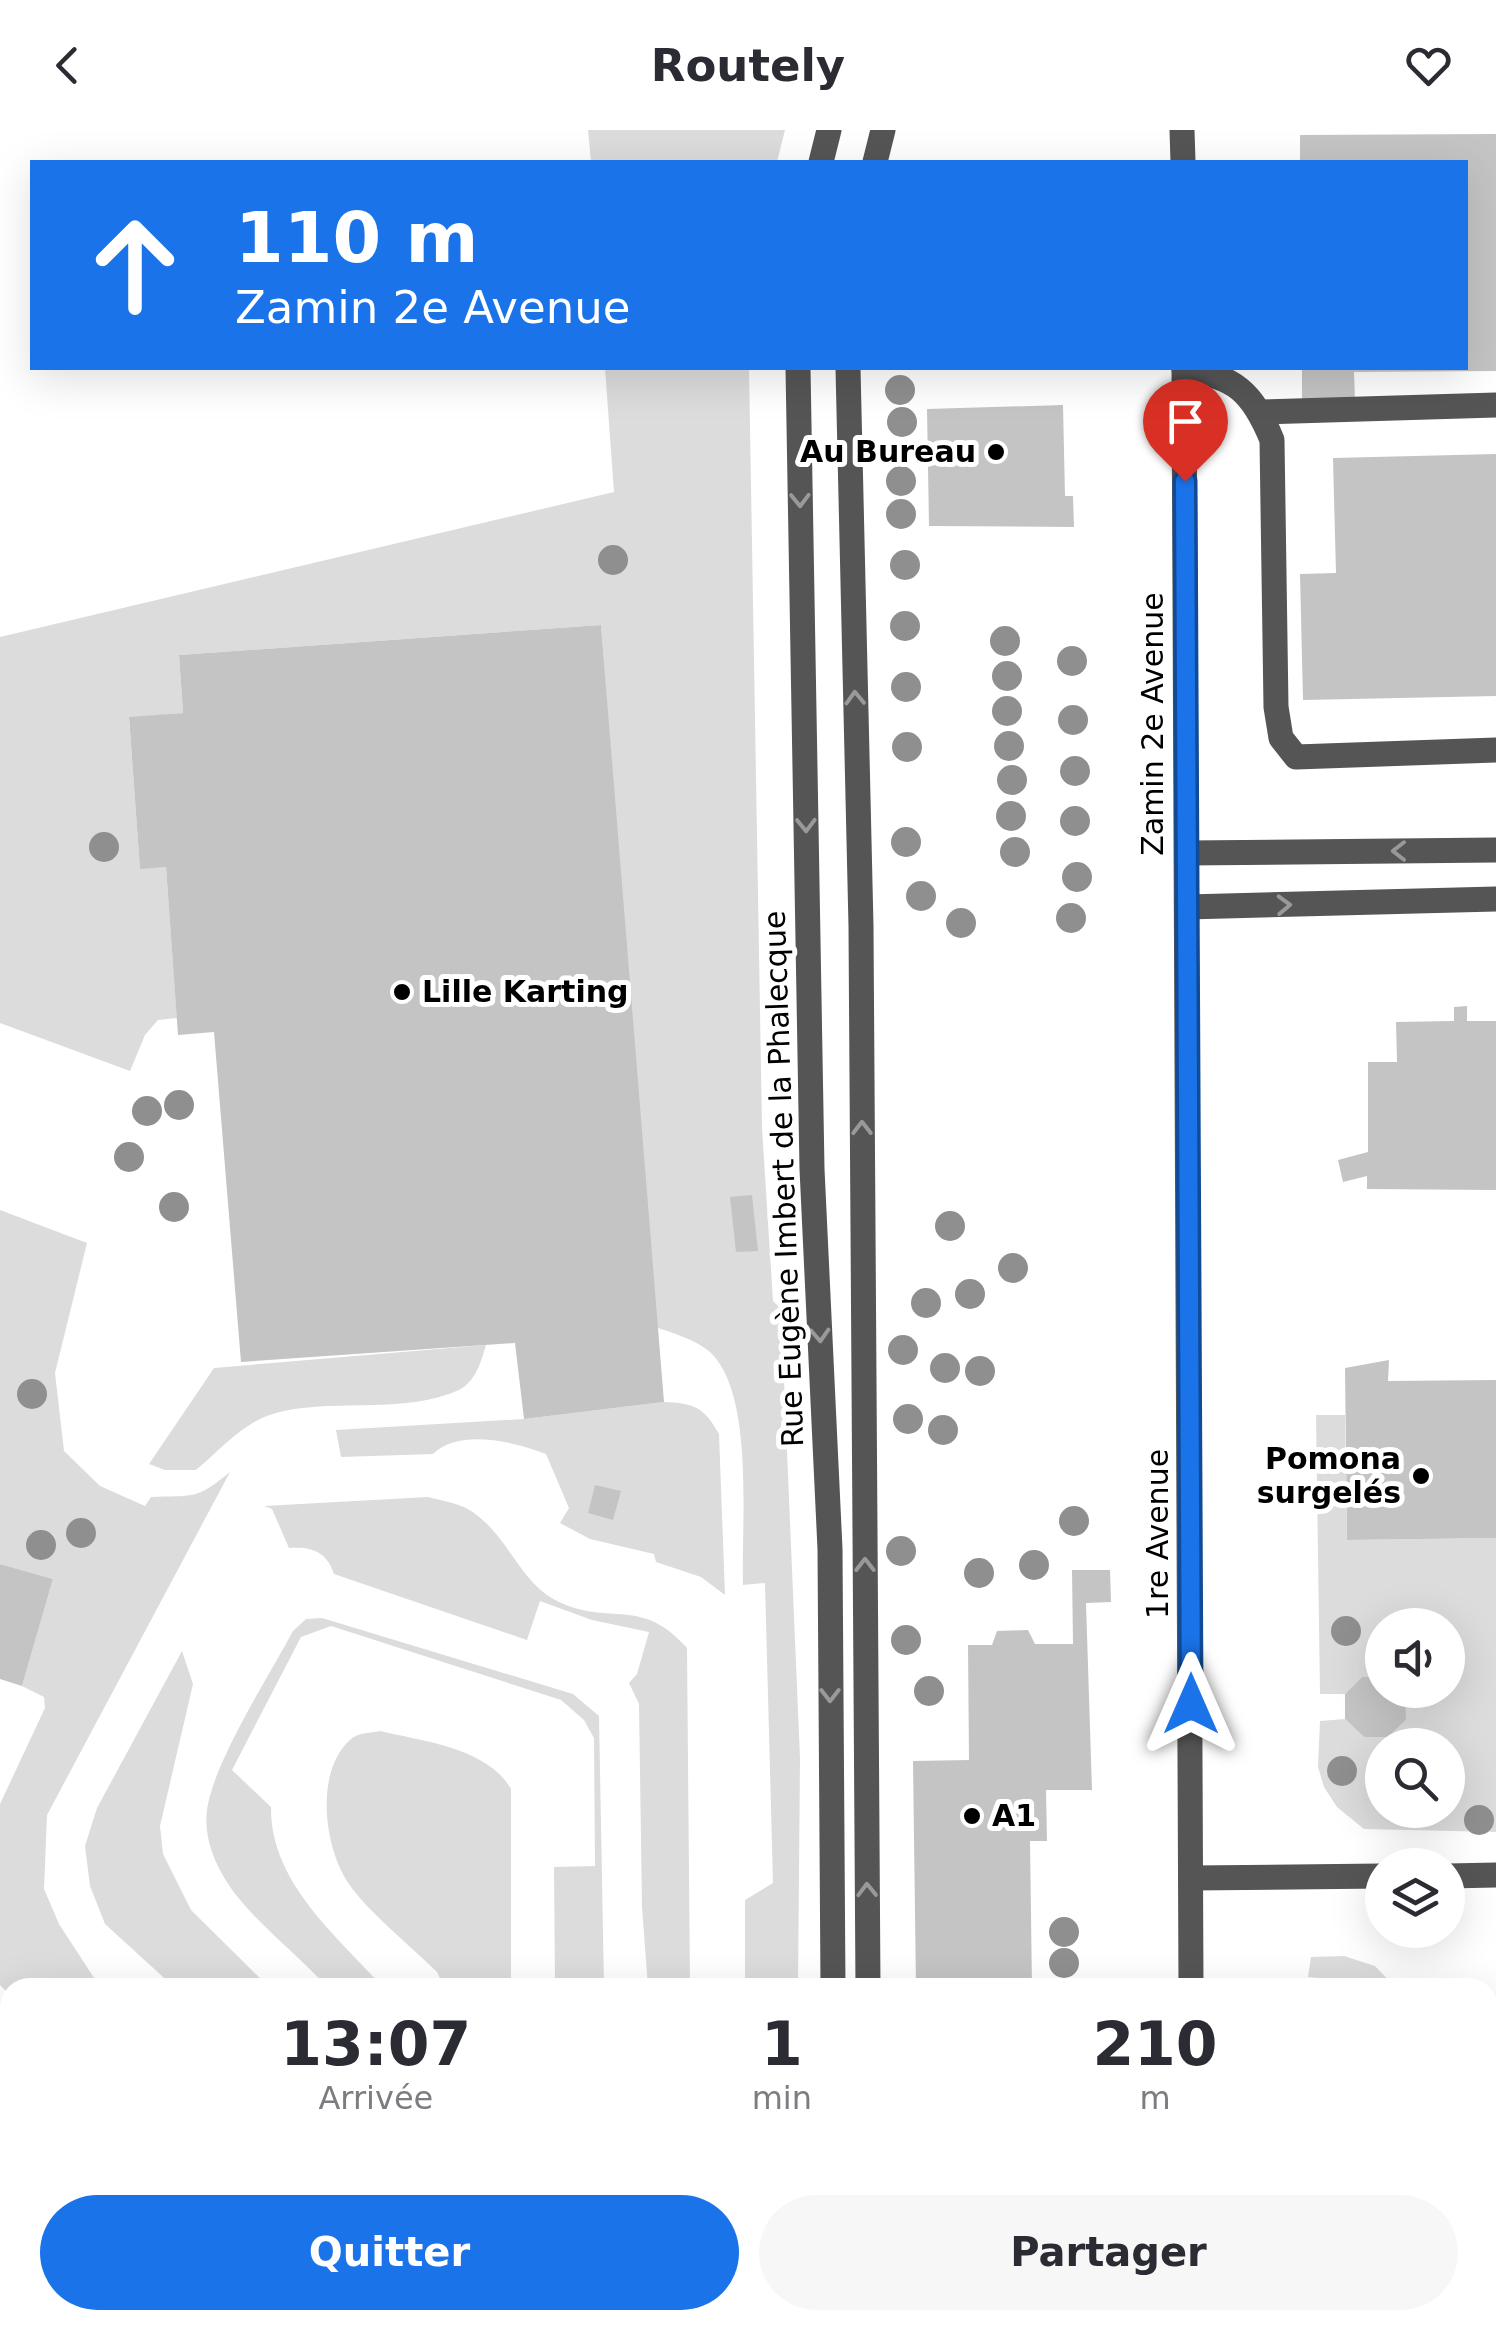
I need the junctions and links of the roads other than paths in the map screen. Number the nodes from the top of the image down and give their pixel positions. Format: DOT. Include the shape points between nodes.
graph roads {
  1 [pos="830,130"];
  2 [pos="883,130"];
  3 [pos="821,160"];
  4 [pos="876,160"];
  5 [pos="798,370"];
  6 [pos="848,370"];
  7 [pos="1184,370"];
  8 [pos="1194,370"];
  9 [pos="1496,405"];
  10 [pos="1260,412"];
  11 [pos="1496,750"];
  12 [pos="1496,850"];
  13 [pos="1187,853"];
  14 [pos="1496,899"];
  15 [pos="1187,908"];
  16 [pos="1188,1080"];
  17 [pos="1496,1875"];
  18 [pos="1365,1876"];
  19 [pos="1465,1876"];
  20 [pos="1192,1878"];
  21 [pos="833,1978"];
  22 [pos="868,1978"];
  23 [pos="1191,1978"];
  1 -- 3 [label="street"];
  2 -- 4 [label="street"];
  5 -- 21 [label="street, Rue Eugène Imbert de la Phalecque, one-way" via="812,1169 830,1549"];
  22 -- 6 [label="street, one-way" via="861,946"];
  7 -- 13 [label="street, Zamin 2e Avenue"];
  8 -- 10 [label="street" via="1223,376"];
  9 -- 10 [label="street"];
  10 -- 11 [label="street" via="1272,440 1282,738 1296,757"];
  12 -- 13 [label="street, one-way"];
  13 -- 15 [label="street, Zamin 2e Avenue"];
  15 -- 14 [label="street, one-way"];
  15 -- 16 [label="street, Zamin 2e Avenue"];
  16 -- 20 [label="street, 1re Avenue"];
  17 -- 19 [label="street"];
  18 -- 20 [label="street"];
  20 -- 23 [label="street, 1re Avenue"];
}
